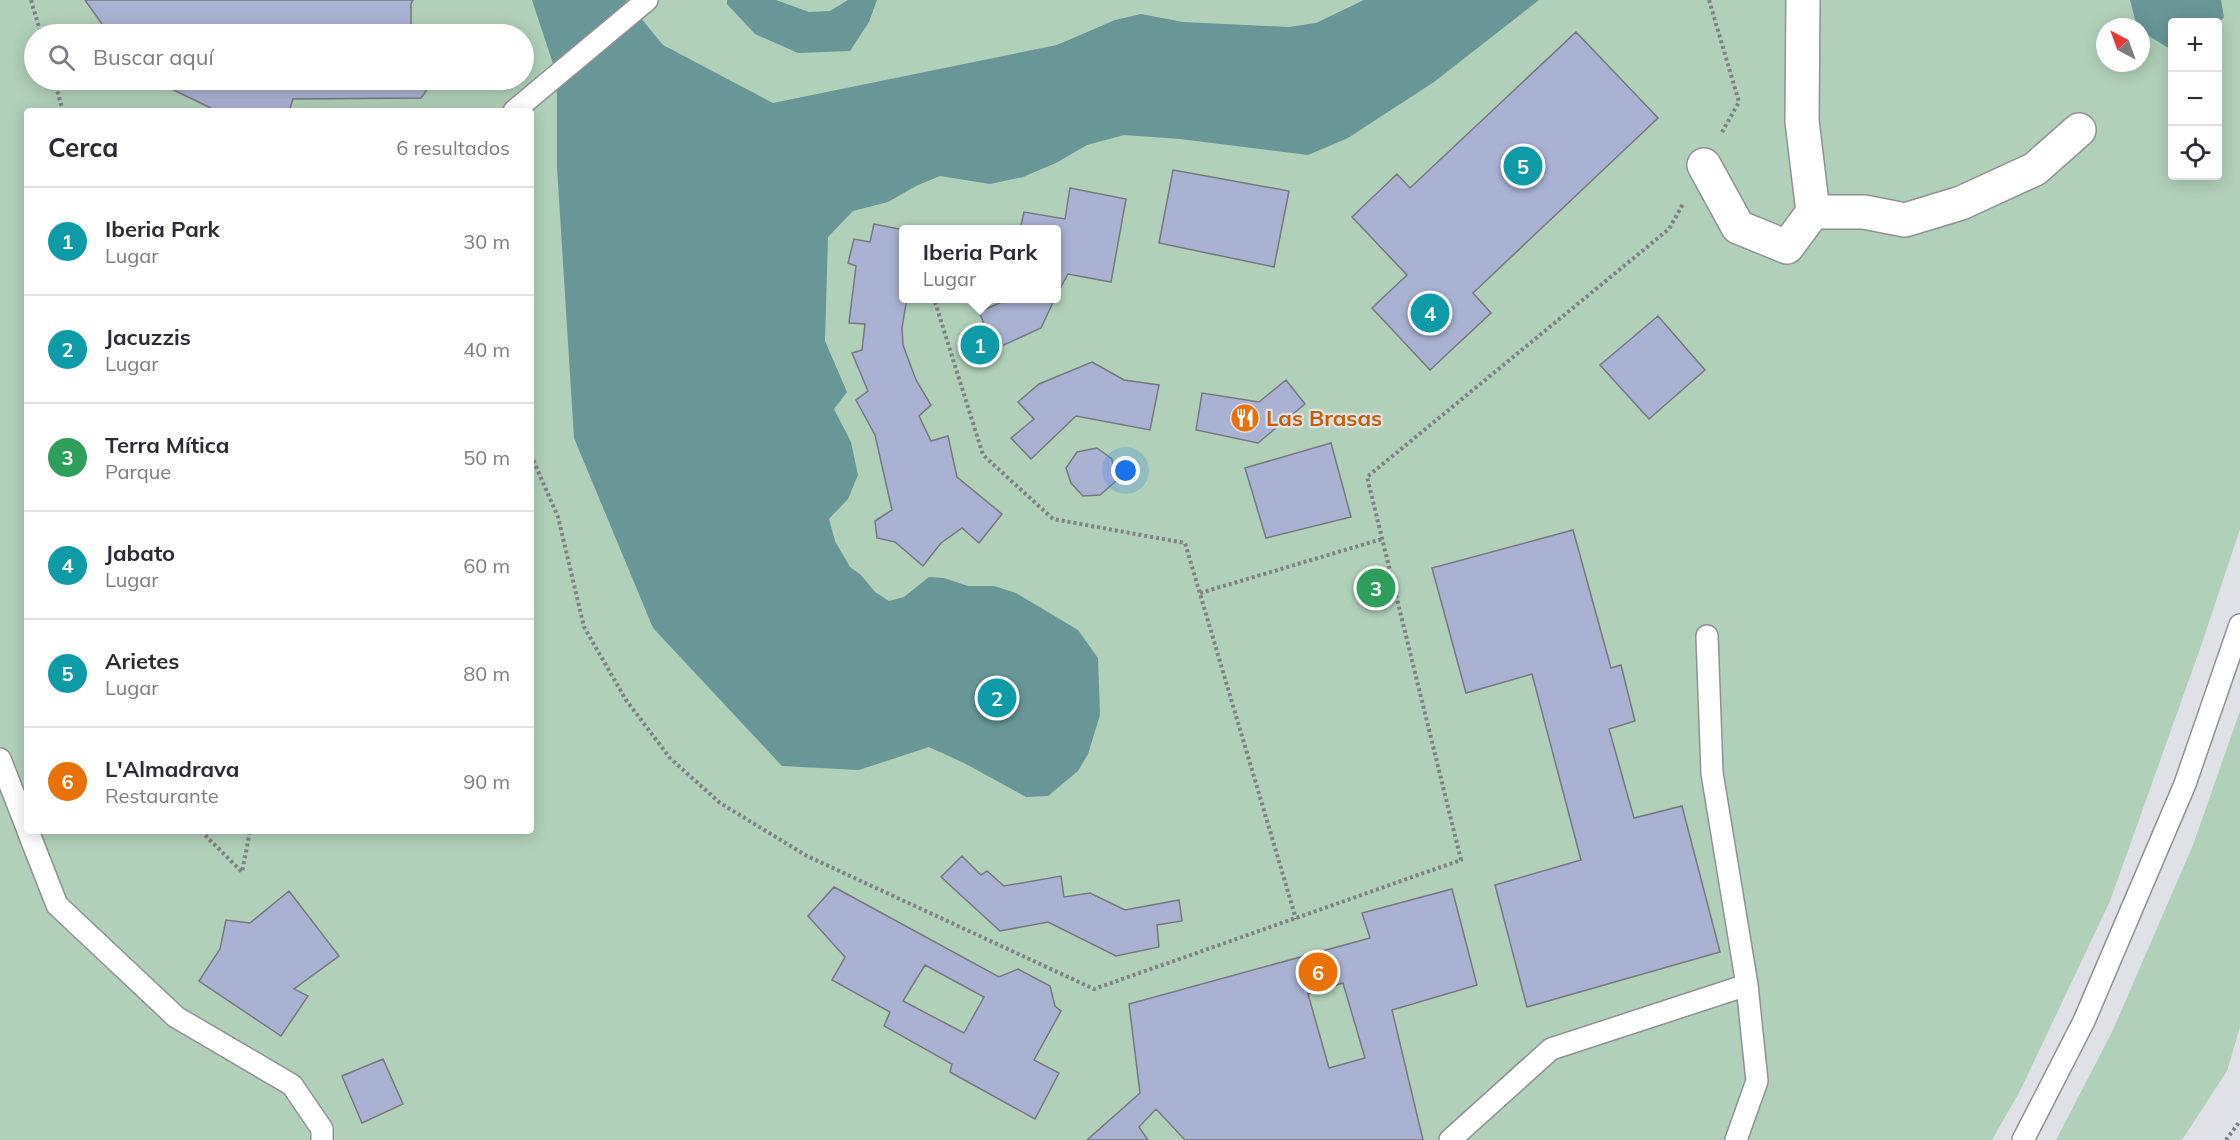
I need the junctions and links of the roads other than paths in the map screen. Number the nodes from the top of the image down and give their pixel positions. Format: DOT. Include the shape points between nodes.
graph roads {
  1 [pos="647,0"];
  2 [pos="1803,0"];
  3 [pos="518,108"];
  4 [pos="2079,130"];
  5 [pos="1704,165"];
  6 [pos="1813,212"];
  7 [pos="2240,625"];
  8 [pos="1707,636"];
  9 [pos="0,759"];
  10 [pos="24,820"];
  11 [pos="30,834"];
  12 [pos="1746,985"];
  13 [pos="322,1140"];
  14 [pos="1450,1140"];
  15 [pos="1736,1140"];
  16 [pos="2023,1140"];
  1 -- 3 [label="lane"];
  2 -- 6 [label="street" via="1802,121"];
  4 -- 6 [label="street" via="2035,169 1960,203 1905,220 1864,212"];
  5 -- 6 [label="street" via="1738,227 1787,247"];
  7 -- 16 [label="lane" via="2181,795 2084,1021"];
  8 -- 12 [label="lane" via="1712,773"];
  9 -- 10 [label="lane"];
  11 -- 13 [label="lane" via="57,905 176,1017 292,1085 322,1129"];
  12 -- 14 [label="lane" via="1551,1049"];
  12 -- 15 [label="lane" via="1757,1082"];
}
